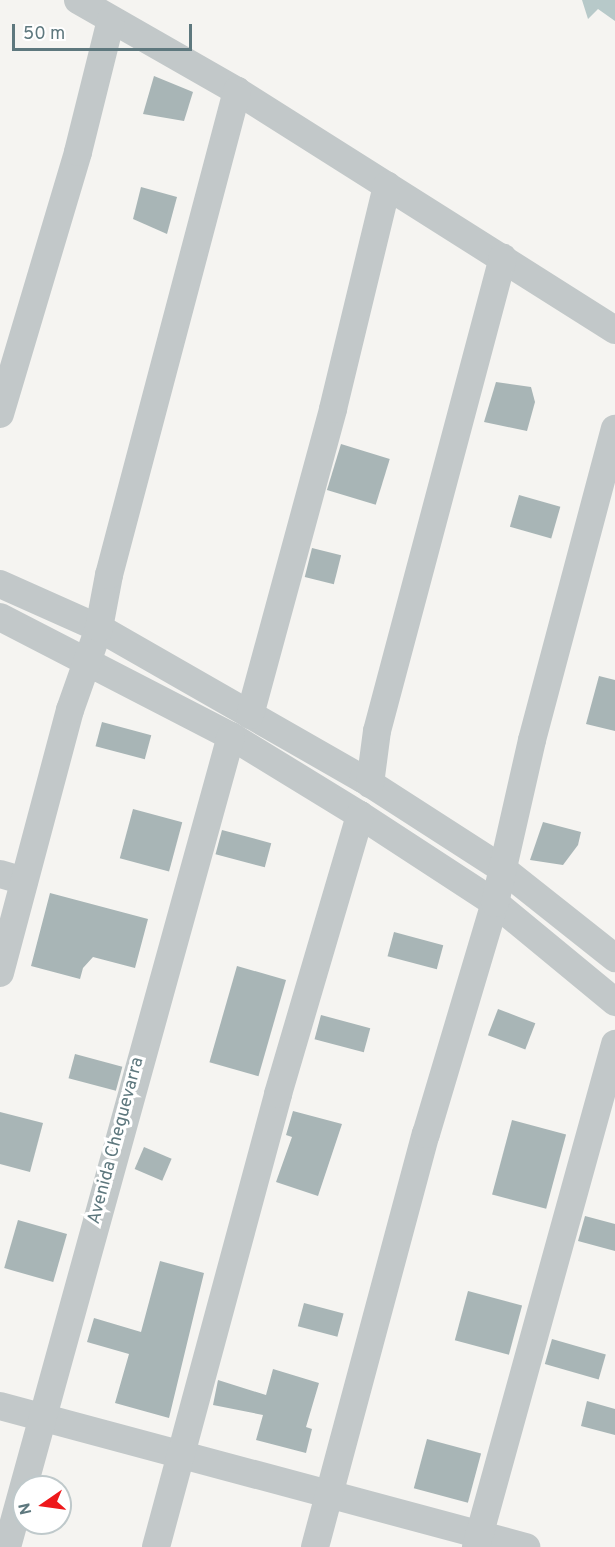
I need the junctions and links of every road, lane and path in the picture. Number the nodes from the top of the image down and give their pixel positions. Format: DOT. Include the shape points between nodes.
graph roads {
  1 [pos="78,0"];
  2 [pos="111,20"];
  3 [pos="237,91"];
  4 [pos="387,185"];
  5 [pos="503,257"];
  6 [pos="615,330"];
  7 [pos="0,414"];
  8 [pos="615,429"];
  9 [pos="0,584"];
  10 [pos="0,617"];
  11 [pos="99,628"];
  12 [pos="89,660"];
  13 [pos="250,715"];
  14 [pos="231,736"];
  15 [pos="370,784"];
  16 [pos="360,816"];
  17 [pos="504,870"];
  18 [pos="12,878"];
  19 [pos="495,903"];
  20 [pos="615,958"];
  21 [pos="0,973"];
  22 [pos="615,1002"];
  23 [pos="615,1044"];
  24 [pos="0,1406"];
  25 [pos="43,1417"];
  26 [pos="180,1456"];
  27 [pos="330,1494"];
  28 [pos="478,1541"];
  29 [pos="7,1547"];
  30 [pos="156,1547"];
  31 [pos="315,1547"];
  32 [pos="526,1547"];
  1 -- 2 [label="street"];
  2 -- 3 [label="street"];
  2 -- 7 [label="street" via="78,152"];
  3 -- 4 [label="street"];
  3 -- 11 [label="street" via="109,575"];
  4 -- 5 [label="street"];
  4 -- 13 [label="street" via="333,409"];
  5 -- 6 [label="street"];
  5 -- 15 [label="street" via="377,731"];
  8 -- 17 [label="street" via="532,740"];
  9 -- 11 [label="street"];
  10 -- 12 [label="street"];
  11 -- 12 [label="street"];
  11 -- 13 [label="street"];
  12 -- 14 [label="street"];
  12 -- 18 [label="street"];
  13 -- 15 [label="street"];
  14 -- 16 [label="street"];
  14 -- 25 [label="street, Avenida Cheguevarra"];
  15 -- 17 [label="street"];
  16 -- 19 [label="street"];
  16 -- 26 [label="street" via="278,1094"];
  17 -- 19 [label="street"];
  17 -- 20 [label="street"];
  18 -- 21 [label="street"];
  19 -- 22 [label="street"];
  19 -- 27 [label="street" via="426,1134"];
  23 -- 28 [label="street"];
  24 -- 25 [label="street"];
  25 -- 26 [label="street"];
  25 -- 29 [label="street, Avenida Cheguevarra"];
  26 -- 27 [label="street"];
  26 -- 30 [label="street"];
  27 -- 28 [label="street"];
  27 -- 31 [label="street"];
  28 -- 32 [label="street"];
}
